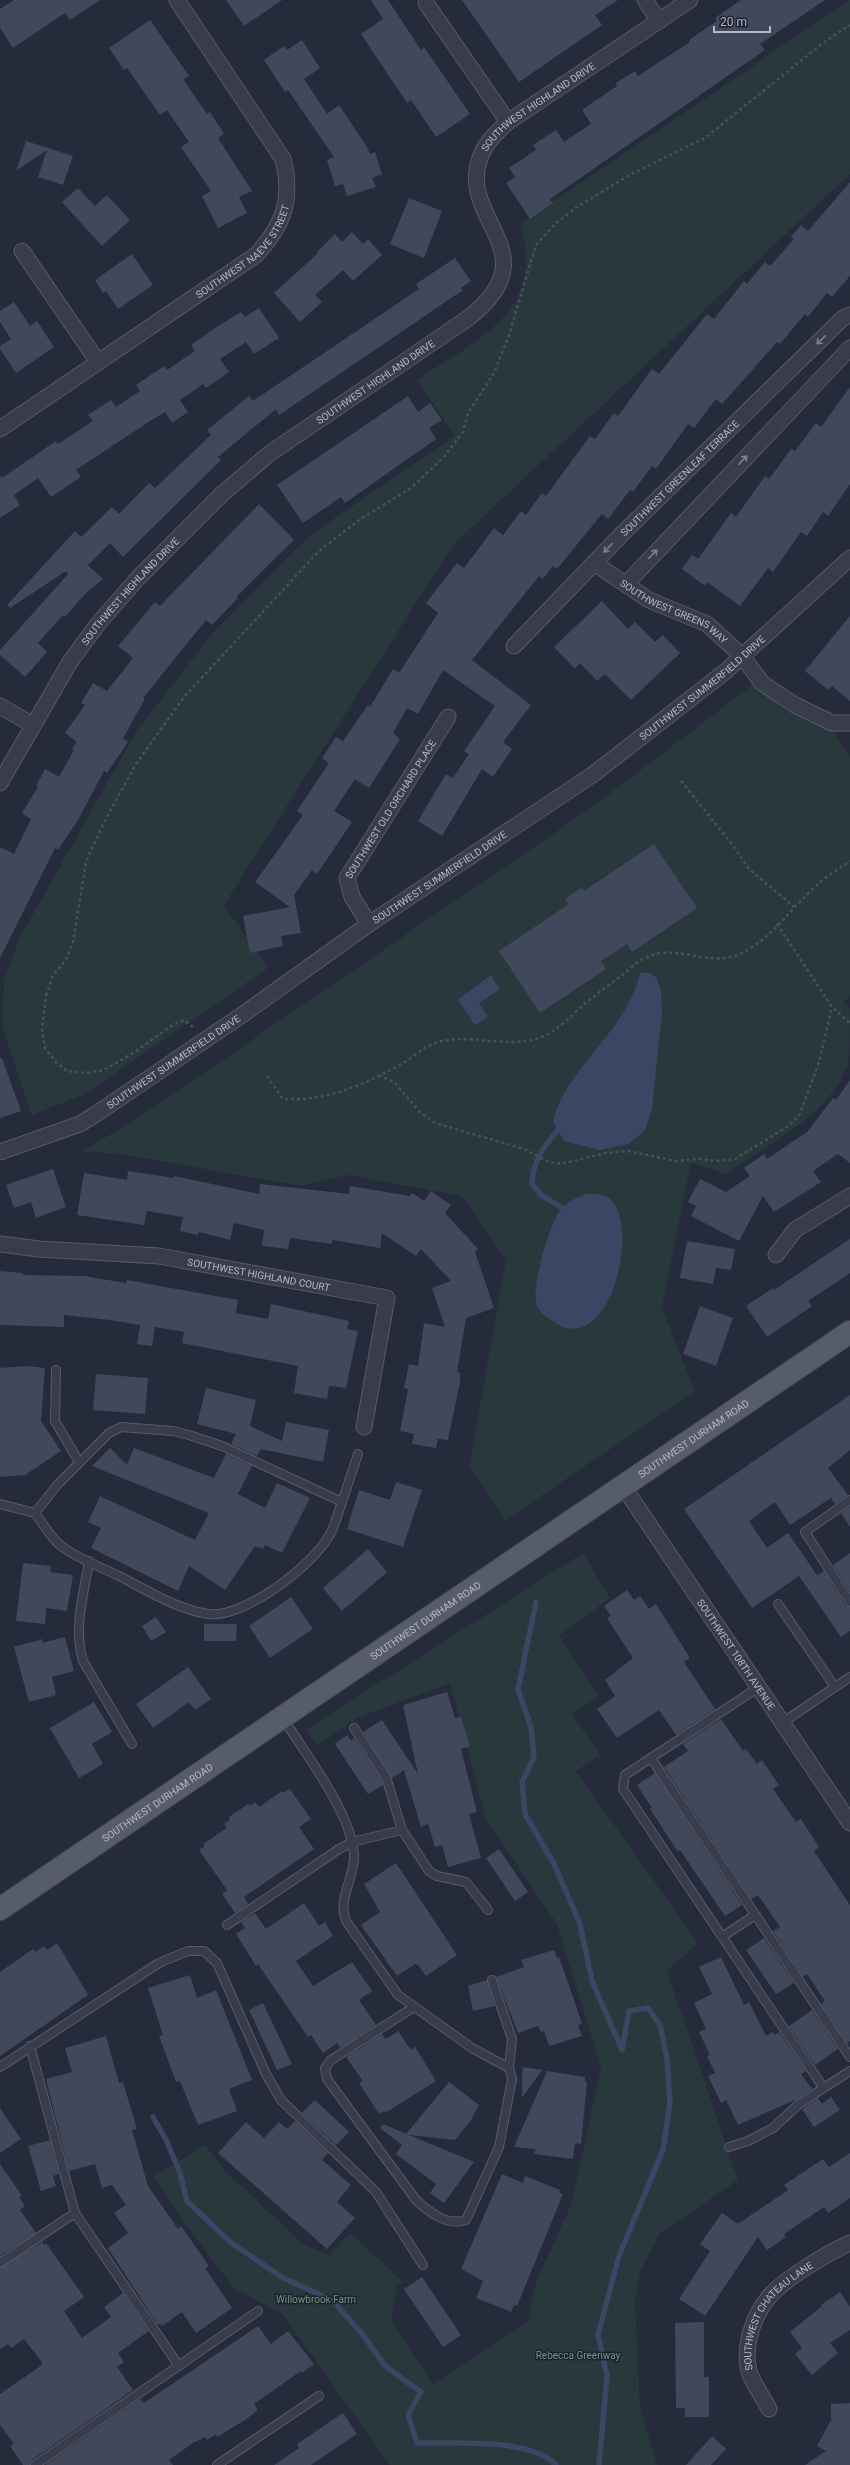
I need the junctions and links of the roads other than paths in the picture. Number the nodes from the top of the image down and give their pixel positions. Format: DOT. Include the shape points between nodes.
graph roads {
  1 [pos="176,0"];
  2 [pos="645,0"];
  3 [pos="690,0"];
  4 [pos="426,3"];
  5 [pos="659,21"];
  6 [pos="508,122"];
  7 [pos="22,250"];
  8 [pos="850,315"];
  9 [pos="850,348"];
  10 [pos="98,362"];
  11 [pos="0,429"];
  12 [pos="850,558"];
  13 [pos="594,563"];
  14 [pos="627,583"];
  15 [pos="514,646"];
  16 [pos="742,656"];
  17 [pos="0,706"];
  18 [pos="448,717"];
  19 [pos="850,723"];
  20 [pos="33,726"];
  21 [pos="0,783"];
  22 [pos="369,924"];
  23 [pos="0,1152"];
  24 [pos="850,1196"];
  25 [pos="0,1244"];
  26 [pos="776,1256"];
  27 [pos="850,1332"];
  28 [pos="56,1370"];
  29 [pos="364,1427"];
  30 [pos="358,1454"];
  31 [pos="79,1462"];
  32 [pos="623,1486"];
  33 [pos="850,1500"];
  34 [pos="342,1502"];
  35 [pos="0,1504"];
  36 [pos="35,1513"];
  37 [pos="89,1561"];
  38 [pos="850,1602"];
  39 [pos="778,1604"];
  40 [pos="850,1677"];
  41 [pos="758,1687"];
  42 [pos="835,1687"];
  43 [pos="282,1718"];
  44 [pos="782,1723"];
  45 [pos="354,1728"];
  46 [pos="132,1744"];
  47 [pos="651,1758"];
  48 [pos="850,1823"];
  49 [pos="402,1830"];
  50 [pos="352,1842"];
  51 [pos="0,1909"];
  52 [pos="488,1910"];
  53 [pos="755,1915"];
  54 [pos="227,1925"];
  55 [pos="722,1937"];
  56 [pos="492,1980"];
  57 [pos="414,2007"];
  58 [pos="30,2046"];
  59 [pos="850,2057"];
  60 [pos="0,2067"];
  61 [pos="509,2068"];
  62 [pos="850,2071"];
  63 [pos="823,2087"];
  64 [pos="729,2147"];
  65 [pos="75,2212"];
  66 [pos="850,2243"];
  67 [pos="0,2263"];
  68 [pos="423,2265"];
  69 [pos="258,2311"];
  70 [pos="179,2366"];
  71 [pos="319,2396"];
  72 [pos="768,2409"];
  73 [pos="35,2465"];
  74 [pos="217,2465"];
  1 -- 10 [label="street, SOUTHWEST NAEVE STREET" via="283,159 287,186 284,212 277,229 256,255"];
  2 -- 5 [label="street"];
  3 -- 5 [label="street, SOUTHWEST HIGHLAND DRIVE"];
  4 -- 6 [label="street"];
  5 -- 6 [label="street, SOUTHWEST HIGHLAND DRIVE"];
  6 -- 20 [label="street, SOUTHWEST HIGHLAND DRIVE" via="491,139 480,157 476,174 481,205 498,236 503,258 503,273 492,296 468,319 269,454 222,494 138,578 98,625 70,662"];
  7 -- 10 [label="street"];
  8 -- 13 [label="street, SOUTHWEST GREENLEAF TERRACE, one-way" via="837,324"];
  14 -- 9 [label="street, one-way"];
  10 -- 11 [label="street, SOUTHWEST NAEVE STREET"];
  12 -- 16 [label="street, SOUTHWEST SUMMERFIELD DRIVE"];
  13 -- 14 [label="street, SOUTHWEST GREENS WAY"];
  13 -- 15 [label="street, SOUTHWEST GREENLEAF TERRACE"];
  14 -- 16 [label="street, SOUTHWEST GREENS WAY" via="650,600 707,624"];
  16 -- 19 [label="street, SOUTHWEST GREENS WAY" via="762,683 795,705 832,723"];
  16 -- 22 [label="street, SOUTHWEST SUMMERFIELD DRIVE" via="595,773"];
  17 -- 20 [label="street"];
  18 -- 22 [label="street, SOUTHWEST OLD ORCHARD PLACE" via="347,878 352,897"];
  20 -- 21 [label="street, SOUTHWEST HIGHLAND DRIVE"];
  22 -- 23 [label="street, SOUTHWEST SUMMERFIELD DRIVE" via="80,1124"];
  24 -- 26 [label="street" via="795,1230"];
  25 -- 29 [label="street, SOUTHWEST HIGHLAND COURT" via="39,1249 159,1256 387,1298"];
  27 -- 32 [label="main road, SOUTHWEST DURHAM ROAD"];
  28 -- 31 [label="lane" via="55,1421"];
  30 -- 34 [label="lane"];
  31 -- 34 [label="lane" via="109,1433 120,1427 173,1431 222,1446"];
  31 -- 36 [label="lane"];
  32 -- 41 [label="street, SOUTHWEST 108TH AVENUE"];
  32 -- 43 [label="main road, SOUTHWEST DURHAM ROAD"];
  33 -- 38 [label="lane" via="804,1532"];
  34 -- 37 [label="lane" via="330,1536 319,1551 269,1592 236,1610 209,1614 196,1611 166,1600"];
  35 -- 36 [label="lane"];
  36 -- 37 [label="lane" via="49,1534 64,1548"];
  37 -- 46 [label="lane" via="79,1622 79,1646 84,1661"];
  39 -- 42 [label="lane"];
  40 -- 42 [label="lane"];
  41 -- 44 [label="street, SOUTHWEST 108TH AVENUE"];
  41 -- 47 [label="lane"];
  42 -- 44 [label="lane"];
  43 -- 50 [label="lane" via="334,1799"];
  43 -- 51 [label="main road, SOUTHWEST DURHAM ROAD"];
  44 -- 48 [label="street, SOUTHWEST 108TH AVENUE"];
  45 -- 49 [label="lane" via="386,1777"];
  47 -- 53 [label="lane"];
  47 -- 55 [label="lane" via="625,1775 623,1789"];
  49 -- 50 [label="lane"];
  49 -- 52 [label="lane" via="429,1871 437,1876 466,1882"];
  50 -- 54 [label="lane"];
  50 -- 57 [label="lane" via="353,1871 344,1898 343,1912 346,1921 391,1987"];
  53 -- 55 [label="lane"];
  53 -- 59 [label="lane"];
  55 -- 63 [label="lane"];
  56 -- 61 [label="lane" via="512,2039"];
  57 -- 61 [label="lane" via="472,2048"];
  57 -- 61 [label="lane" via="331,2060 325,2068 327,2079 416,2200 446,2221 456,2224 466,2220 499,2147 512,2079"];
  58 -- 60 [label="lane"];
  58 -- 65 [label="lane"];
  58 -- 68 [label="lane" via="159,1963 188,1951 204,1951 217,1963 266,2074 281,2100 376,2192"];
  62 -- 63 [label="lane"];
  63 -- 64 [label="lane" via="799,2104 773,2128 748,2142"];
  65 -- 67 [label="lane"];
  65 -- 70 [label="lane"];
  66 -- 72 [label="street, SOUTHWEST CHATEAU LANE" via="808,2266 769,2297 753,2325 748,2345 750,2371"];
  69 -- 70 [label="lane"];
  70 -- 73 [label="lane"];
  71 -- 74 [label="lane"];
}
